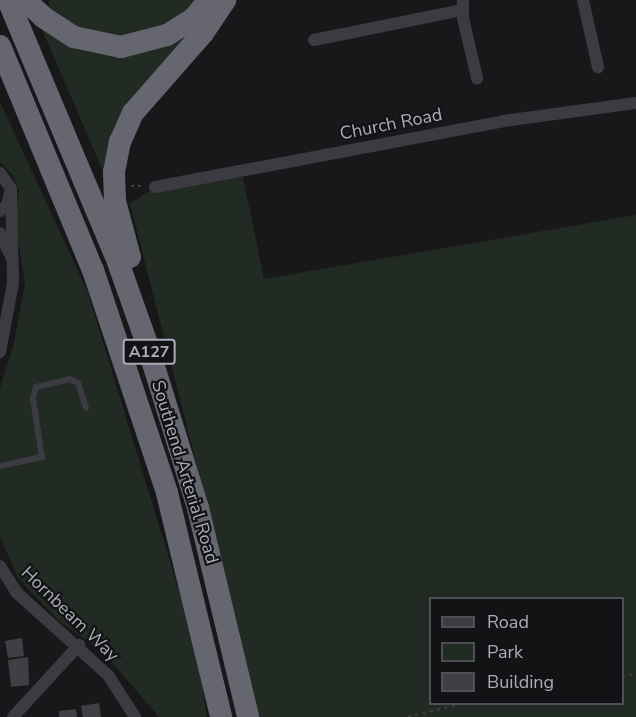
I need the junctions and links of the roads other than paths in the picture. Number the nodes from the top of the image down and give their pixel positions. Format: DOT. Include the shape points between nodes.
graph roads {
  1 [pos="8,0"];
  2 [pos="25,0"];
  3 [pos="209,0"];
  4 [pos="225,0"];
  5 [pos="583,0"];
  6 [pos="463,5"];
  7 [pos="314,40"];
  8 [pos="0,46"];
  9 [pos="598,67"];
  10 [pos="477,78"];
  11 [pos="636,103"];
  12 [pos="1,173"];
  13 [pos="155,187"];
  14 [pos="11,189"];
  15 [pos="0,211"];
  16 [pos="0,233"];
  17 [pos="12,261"];
  18 [pos="0,352"];
  19 [pos="86,408"];
  20 [pos="0,465"];
  21 [pos="198,508"];
  22 [pos="0,566"];
  23 [pos="79,645"];
  24 [pos="13,717"];
  25 [pos="135,717"];
  26 [pos="221,717"];
  27 [pos="248,717"];
  1 -- 21 [label="highway, Southend Arterial Road / A127" via="118,262"];
  2 -- 3 [label="highway" via="74,37 121,47 167,35 193,19"];
  4 -- 21 [label="highway, A127" via="203,33 133,113 120,142 114,172 122,229"];
  5 -- 9 [label="street"];
  6 -- 7 [label="street"];
  6 -- 10 [label="street"];
  8 -- 26 [label="highway, Southend Arterial Road / A127" via="97,281 167,493"];
  11 -- 13 [label="street, Church Road" via="481,125"];
  12 -- 14 [label="street"];
  14 -- 15 [label="street" via="8,205"];
  14 -- 17 [label="street"];
  16 -- 17 [label="street"];
  17 -- 18 [label="street" via="12,298"];
  19 -- 20 [label="lane" via="78,383 70,379 36,387 33,399 42,457"];
  21 -- 27 [label="highway, Southend Arterial Road / A127"];
  22 -- 23 [label="street, Hornbeam Way" via="16,591"];
  23 -- 24 [label="street"];
  23 -- 25 [label="street, Hornbeam Way" via="108,675"];
}
